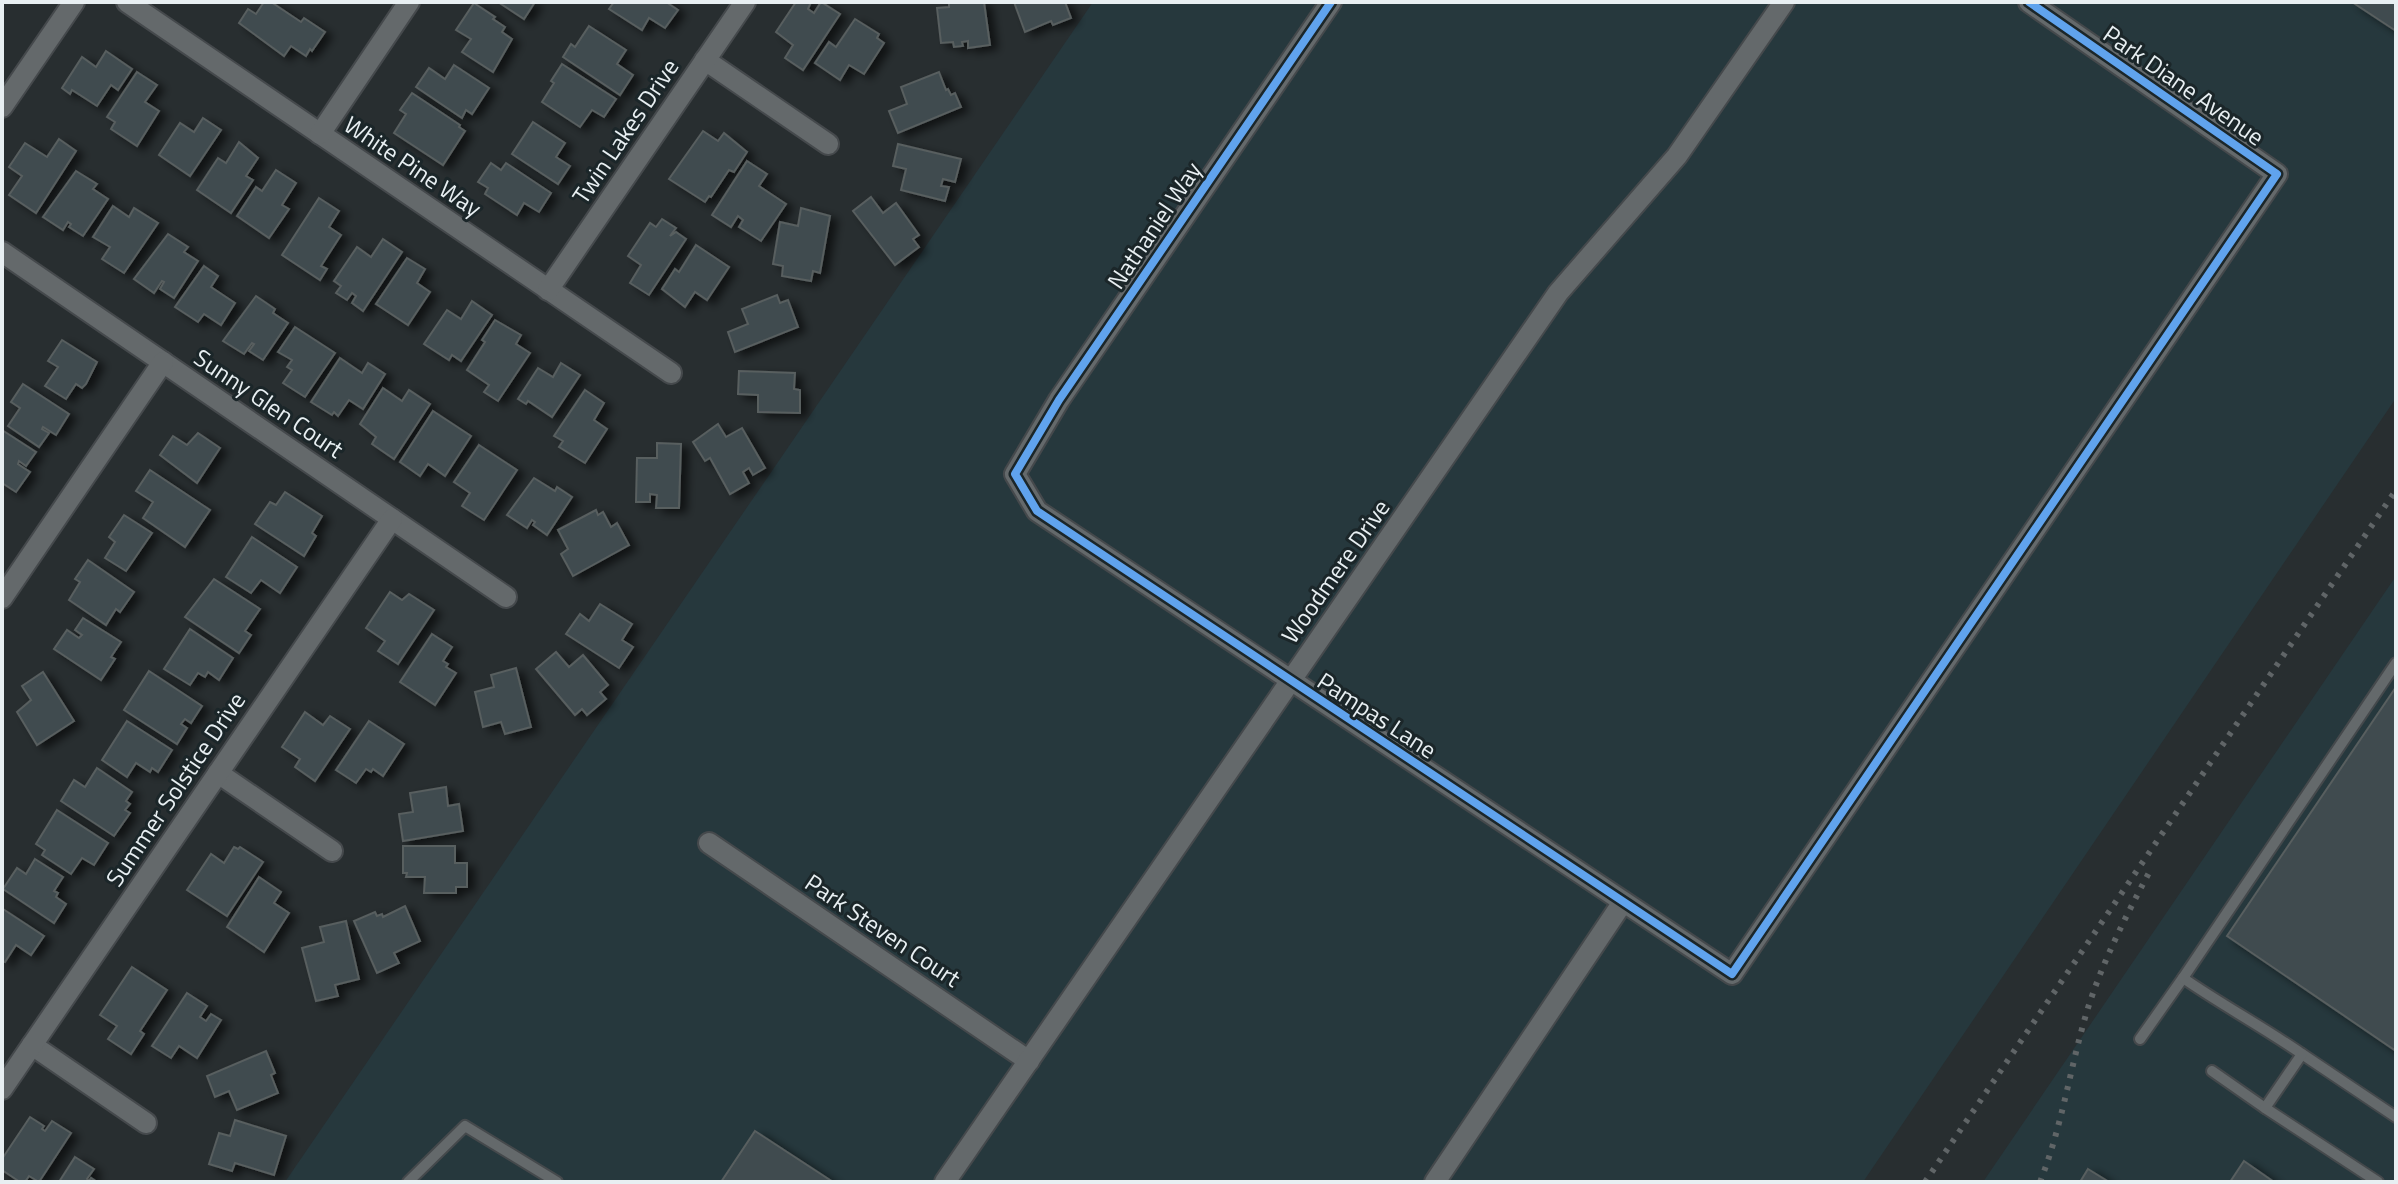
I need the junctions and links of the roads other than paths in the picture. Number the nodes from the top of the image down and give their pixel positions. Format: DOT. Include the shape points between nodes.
graph roads {
  1 [pos="74,2"];
  2 [pos="127,2"];
  3 [pos="409,2"];
  4 [pos="745,2"];
  5 [pos="1331,2"];
  6 [pos="1784,2"];
  7 [pos="2029,2"];
  8 [pos="705,60"];
  9 [pos="2,107"];
  10 [pos="320,134"];
  11 [pos="828,144"];
  12 [pos="2,252"];
  13 [pos="548,290"];
  14 [pos="163,362"];
  15 [pos="671,373"];
  16 [pos="1015,474"];
  17 [pos="392,519"];
  18 [pos="506,597"];
  19 [pos="2,598"];
  20 [pos="2396,663"];
  21 [pos="1290,682"];
  22 [pos="218,773"];
  23 [pos="709,843"];
  24 [pos="332,851"];
  25 [pos="1623,902"];
  26 [pos="1732,974"];
  27 [pos="2183,978"];
  28 [pos="2140,1039"];
  29 [pos="32,1045"];
  30 [pos="2302,1054"];
  31 [pos="1029,1061"];
  32 [pos="2212,1071"];
  33 [pos="2,1089"];
  34 [pos="2265,1108"];
  35 [pos="2396,1117"];
  36 [pos="146,1123"];
  37 [pos="408,1182"];
  38 [pos="557,1182"];
  39 [pos="945,1182"];
  40 [pos="1435,1182"];
  41 [pos="2378,1182"];
  1 -- 9 [label="street"];
  2 -- 10 [label="street, White Pine Way"];
  3 -- 10 [label="street"];
  4 -- 8 [label="street, Twin Lakes Drive"];
  5 -- 16 [label="street, Nathaniel Way" via="1059,400"];
  6 -- 21 [label="street, Woodmere Drive" via="1677,156 1558,293"];
  7 -- 26 [label="street, Park Diane Avenue" via="2277,174"];
  8 -- 11 [label="street"];
  8 -- 13 [label="street, Twin Lakes Drive"];
  10 -- 13 [label="street, White Pine Way"];
  12 -- 14 [label="street, Sunny Glen Court"];
  13 -- 15 [label="street, White Pine Way"];
  14 -- 17 [label="street, Sunny Glen Court"];
  14 -- 19 [label="street"];
  16 -- 21 [label="street, Pampas Lane" via="1037,511"];
  17 -- 18 [label="street, Sunny Glen Court"];
  17 -- 22 [label="street, Summer Solstice Drive"];
  20 -- 27 [label="lane"];
  21 -- 25 [label="street, Pampas Lane"];
  21 -- 31 [label="street, Woodmere Drive"];
  22 -- 24 [label="street"];
  22 -- 29 [label="street, Summer Solstice Drive"];
  23 -- 31 [label="street, Park Steven Court"];
  25 -- 26 [label="street, Pampas Lane"];
  25 -- 40 [label="street"];
  27 -- 28 [label="lane"];
  27 -- 30 [label="lane"];
  29 -- 33 [label="street, Summer Solstice Drive"];
  29 -- 36 [label="street"];
  30 -- 34 [label="lane"];
  30 -- 35 [label="lane"];
  31 -- 39 [label="street, Woodmere Drive"];
  32 -- 34 [label="lane"];
  34 -- 41 [label="lane"];
  37 -- 38 [label="lane" via="465,1126"];
}
